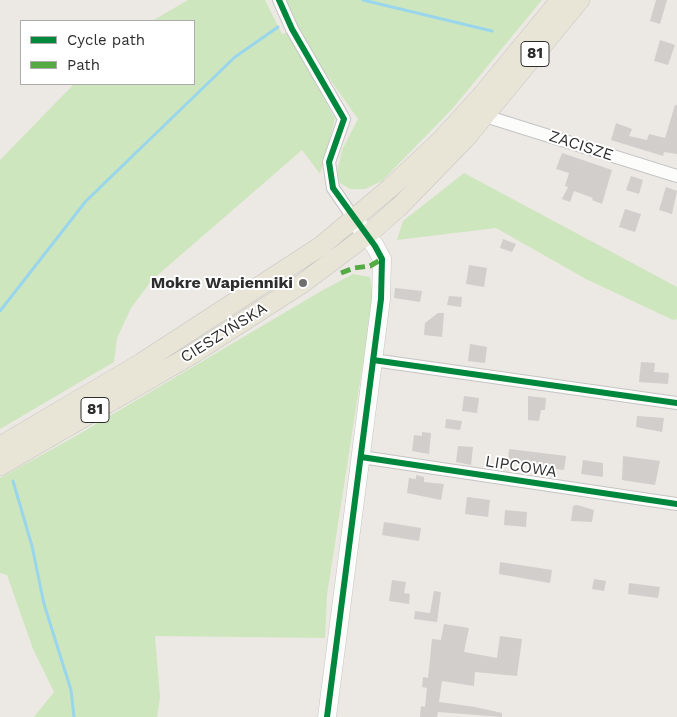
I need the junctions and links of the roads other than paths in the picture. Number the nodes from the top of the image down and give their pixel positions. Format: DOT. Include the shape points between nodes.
graph roads {
  1 [pos="279,0"];
  2 [pos="560,0"];
  3 [pos="580,0"];
  4 [pos="486,107"];
  5 [pos="677,176"];
  6 [pos="354,218"];
  7 [pos="367,235"];
  8 [pos="373,360"];
  9 [pos="677,403"];
  10 [pos="0,446"];
  11 [pos="361,457"];
  12 [pos="0,466"];
  13 [pos="677,504"];
  14 [pos="327,717"];
  1 -- 6 [label="street" via="344,119 329,162 333,188"];
  2 -- 4 [label="main road, 81"];
  3 -- 4 [label="main road, 81"];
  4 -- 5 [label="street, ZACISZE"];
  4 -- 6 [label="main road, CIESZYŃSKA / 81" via="442,139"];
  4 -- 7 [label="main road, CIESZYŃSKA / 81" via="440,166"];
  6 -- 7 [label="street"];
  6 -- 10 [label="main road, CIESZYŃSKA / 81" via="321,246 216,315"];
  7 -- 8 [label="street" via="382,259 382,299"];
  7 -- 12 [label="main road, CIESZYŃSKA / 81" via="303,283 191,355"];
  8 -- 9 [label="street"];
  8 -- 11 [label="street"];
  11 -- 13 [label="street, LIPCOWA"];
  11 -- 14 [label="street"];
}
